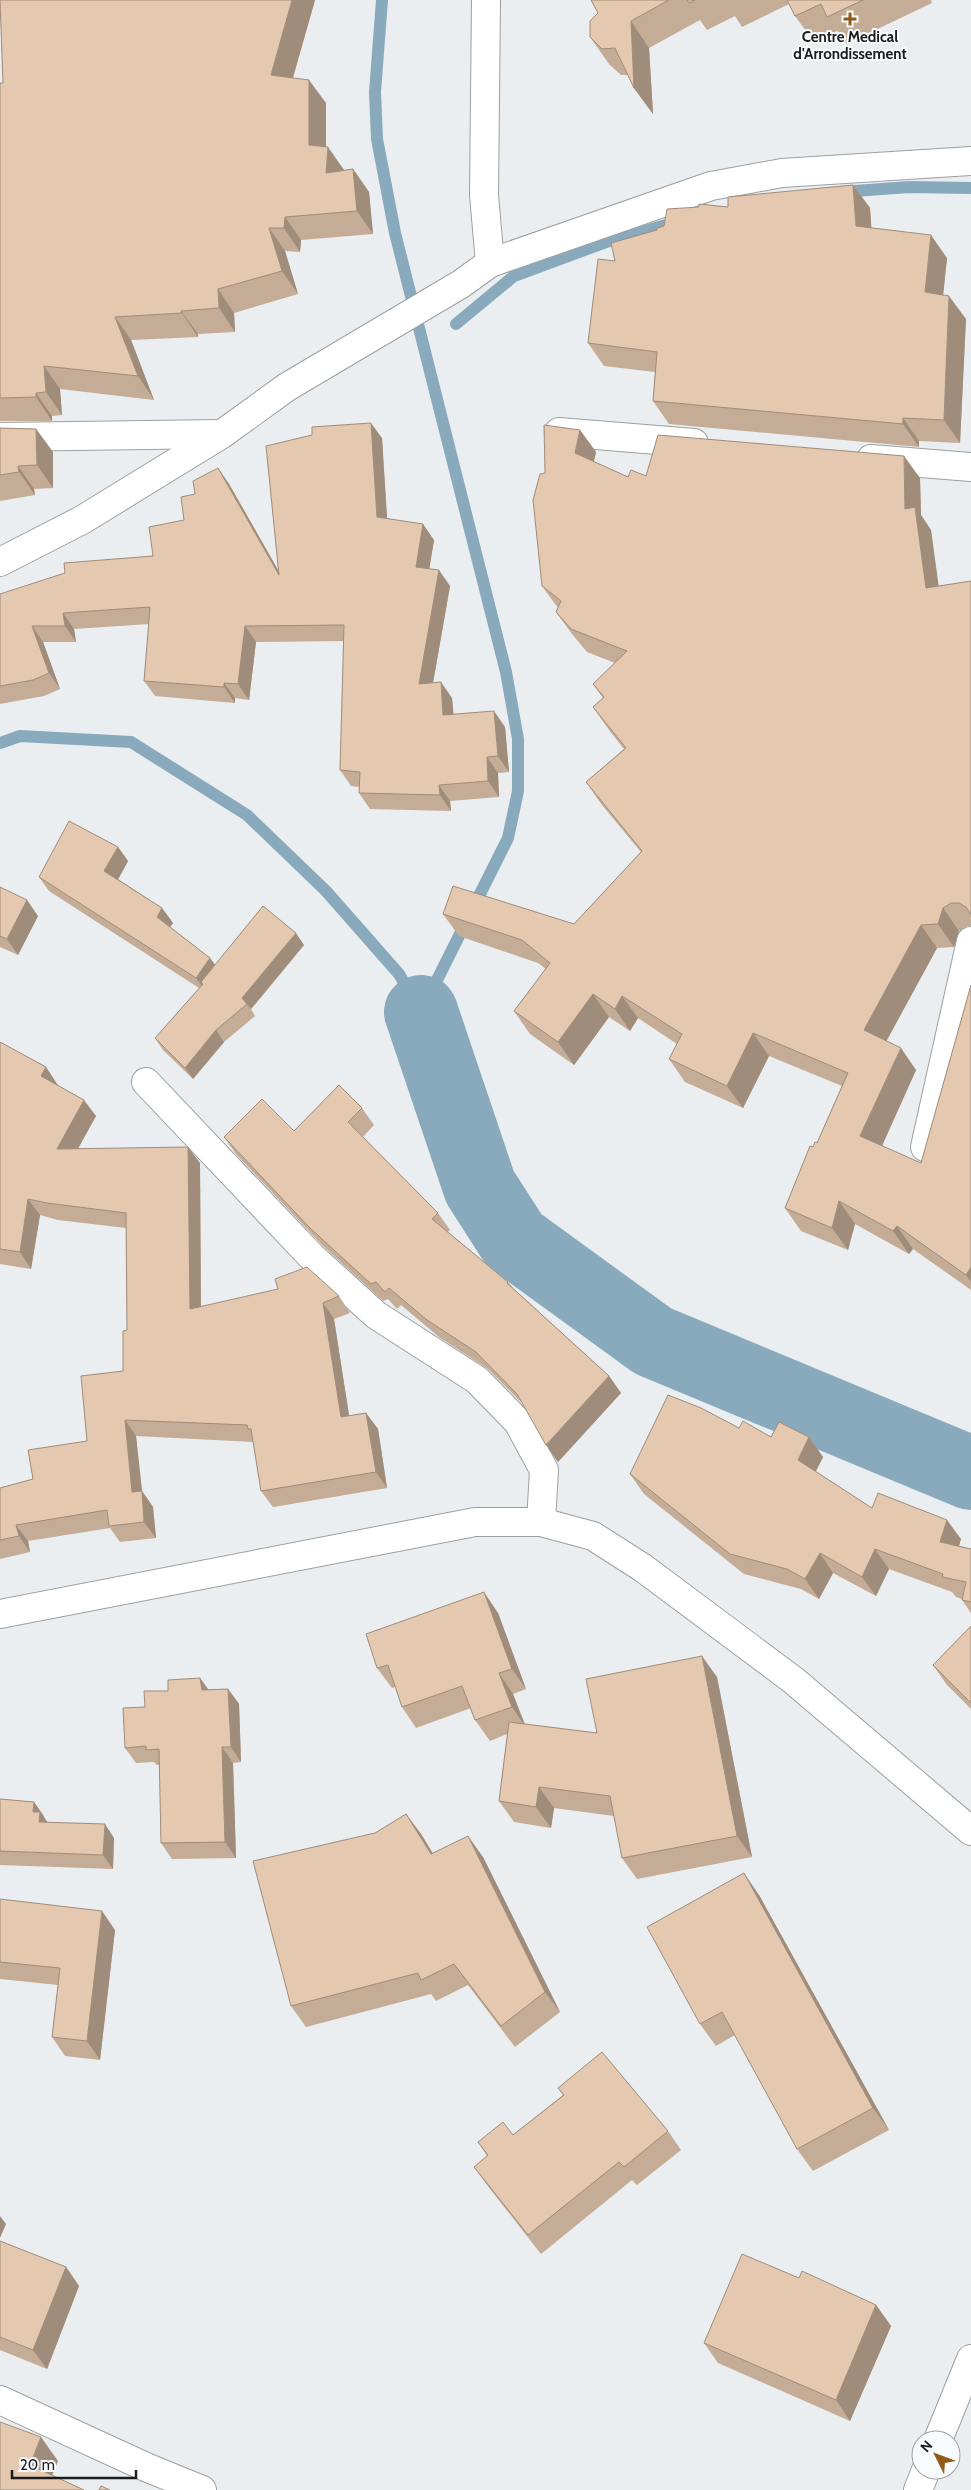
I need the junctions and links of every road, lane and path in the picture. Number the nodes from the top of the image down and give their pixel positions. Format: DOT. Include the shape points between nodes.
graph roads {
  1 [pos="486,0"];
  2 [pos="971,161"];
  3 [pos="490,263"];
  4 [pos="559,432"];
  5 [pos="222,434"];
  6 [pos="0,437"];
  7 [pos="716,445"];
  8 [pos="843,456"];
  9 [pos="971,467"];
  10 [pos="0,562"];
  11 [pos="971,941"];
  12 [pos="146,1082"];
  13 [pos="925,1147"];
  14 [pos="541,1522"];
  15 [pos="0,1614"];
  16 [pos="971,1832"];
  17 [pos="971,2359"];
  18 [pos="0,2400"];
  19 [pos="942,2430"];
  20 [pos="202,2490"];
  1 -- 3 [label="street" via="484,195"];
  2 -- 3 [label="street" via="782,172 711,186"];
  3 -- 5 [label="street" via="461,284 287,388"];
  4 -- 7 [label="street"];
  5 -- 6 [label="street"];
  5 -- 10 [label="street" via="82,520"];
  8 -- 9 [label="street"];
  11 -- 13 [label="street"];
  12 -- 14 [label="street" via="311,1256 376,1315 478,1380 518,1422 544,1470"];
  14 -- 15 [label="street" via="475,1522"];
  14 -- 16 [label="street" via="593,1536 643,1568 793,1680"];
  17 -- 19 [label="street"];
  18 -- 20 [label="street"];
}
